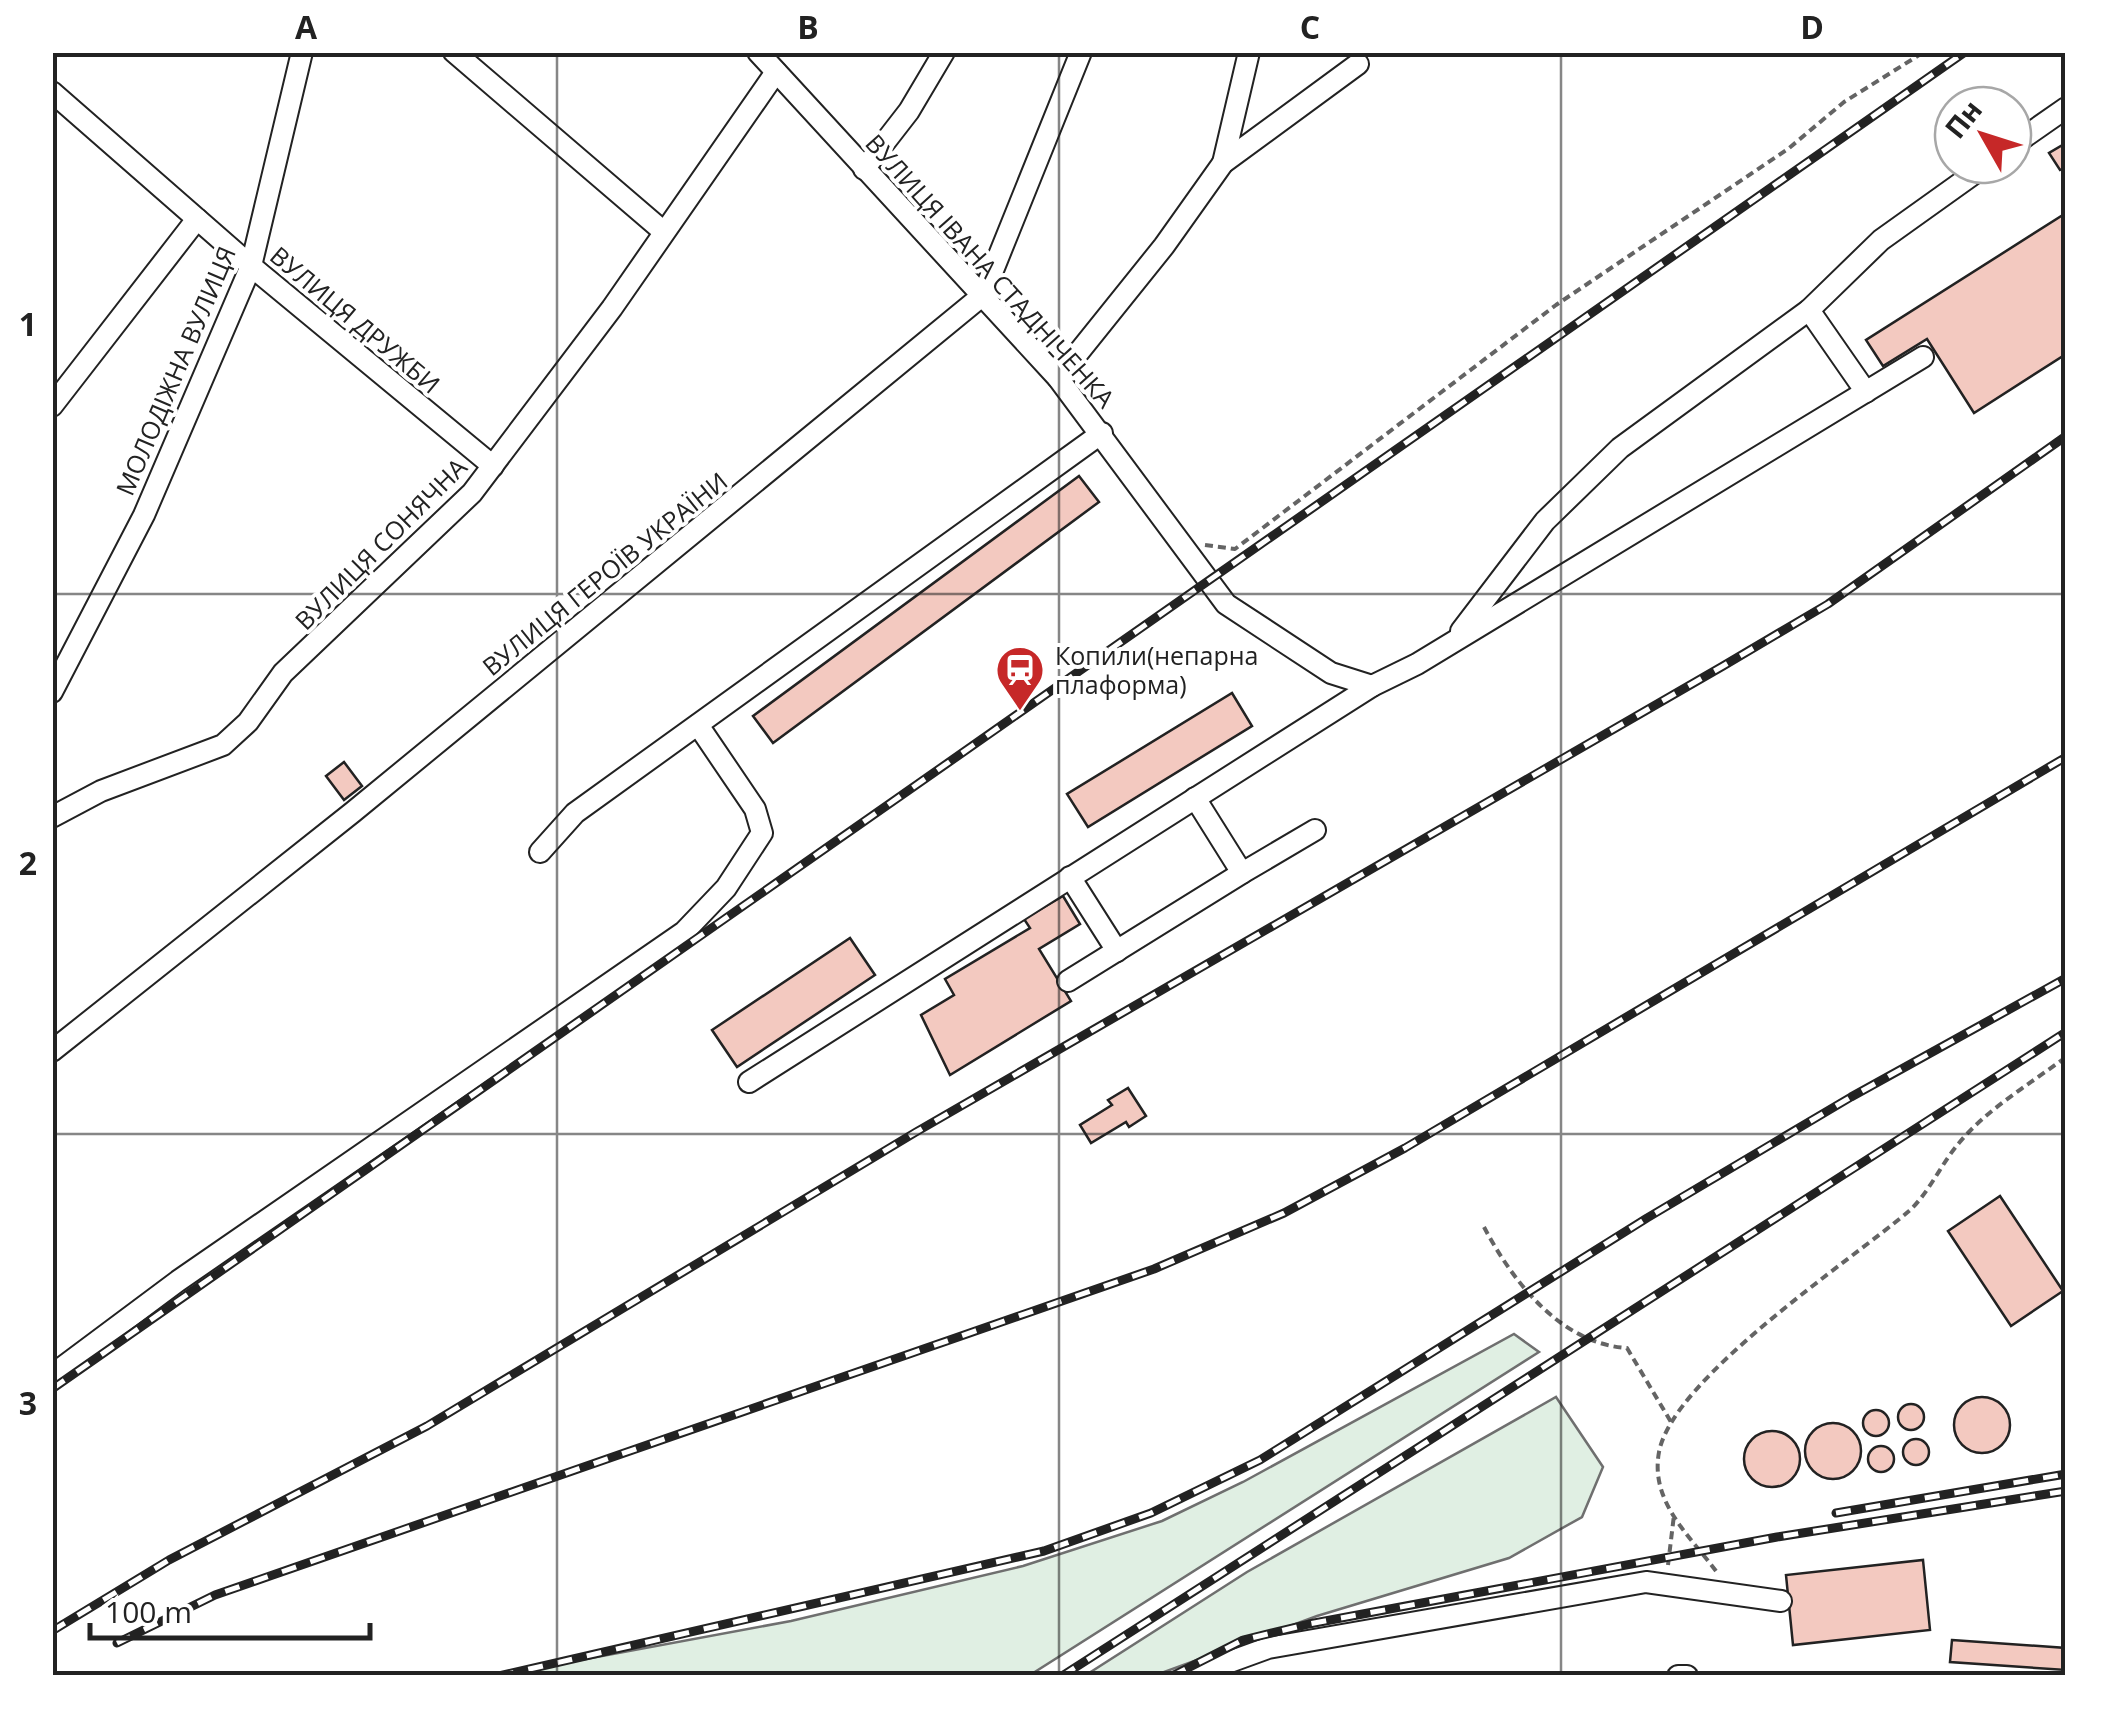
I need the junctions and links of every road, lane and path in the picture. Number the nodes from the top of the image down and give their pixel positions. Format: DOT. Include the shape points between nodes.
graph roads {
  1 [pos="302,52"];
  2 [pos="454,52"];
  3 [pos="944,52"];
  4 [pos="1081,52"];
  5 [pos="1250,52"];
  6 [pos="1924,52"];
  7 [pos="760,53"];
  8 [pos="1358,64"];
  9 [pos="776,72"];
  10 [pos="52,92"];
  11 [pos="2066,108"];
  12 [pos="2033,131"];
  13 [pos="1222,163"];
  14 [pos="864,170"];
  15 [pos="1958,185"];
  16 [pos="197,219"];
  17 [pos="664,232"];
  18 [pos="250,266"];
  19 [pos="983,295"];
  20 [pos="1809,310"];
  21 [pos="1922,358"];
  22 [pos="1058,378"];
  23 [pos="1866,392"];
  24 [pos="52,406"];
  25 [pos="1102,434"];
  26 [pos="493,466"];
  27 [pos="1181,543"];
  28 [pos="1452,642"];
  29 [pos="1372,686"];
  30 [pos="52,692"];
  31 [pos="698,725"];
  32 [pos="1195,798"];
  33 [pos="52,817"];
  34 [pos="1316,830"];
  35 [pos="540,852"];
  36 [pos="1242,873"];
  37 [pos="1070,877"];
  38 [pos="1117,950"];
  39 [pos="1068,981"];
  40 [pos="52,1051"];
  41 [pos="2066,1057"];
  42 [pos="749,1082"];
  43 [pos="1484,1226"];
  44 [pos="52,1375"];
  45 [pos="1671,1422"];
  46 [pos="1674,1515"];
  47 [pos="1664,1585"];
  48 [pos="1734,1595"];
  49 [pos="1781,1602"];
  50 [pos="1191,1676"];
  51 [pos="1678,1676"];
  52 [pos="1687,1676"];
  1 -- 18 [label="street, МОЛОДІЖНА ВУЛИЦЯ"];
  2 -- 17 [label="street"];
  3 -- 14 [label="street"];
  4 -- 19 [label="street, ВУЛИЦЯ ГЕРОЇВ УКРАЇНИ"];
  5 -- 13 [label="street"];
  6 -- 27 [label="path" via="1556,304 1234,548"];
  7 -- 9 [label="street, ВУЛИЦЯ ІВАНА СТАДНІЧЕНКА"];
  8 -- 13 [label="street"];
  9 -- 14 [label="street, ВУЛИЦЯ ІВАНА СТАДНІЧЕНКА"];
  9 -- 17 [label="street, ВУЛИЦЯ СОНЯЧНА"];
  10 -- 16 [label="street, ВУЛИЦЯ ДРУЖБИ"];
  11 -- 12 [label="street"];
  13 -- 22 [label="street"];
  14 -- 19 [label="street, ВУЛИЦЯ ІВАНА СТАДНІЧЕНКА"];
  15 -- 20 [label="street" via="1881,240"];
  16 -- 18 [label="street, ВУЛИЦЯ ДРУЖБИ"];
  16 -- 24 [label="street"];
  17 -- 26 [label="street, ВУЛИЦЯ СОНЯЧНА"];
  18 -- 26 [label="street, ВУЛИЦЯ ДРУЖБИ"];
  18 -- 30 [label="street, МОЛОДІЖНА ВУЛИЦЯ" via="144,515"];
  19 -- 22 [label="street, ВУЛИЦЯ ІВАНА СТАДНІЧЕНКА"];
  19 -- 40 [label="street, ВУЛИЦЯ ГЕРОЇВ УКРАЇНИ"];
  20 -- 23 [label="street"];
  20 -- 28 [label="street" via="1620,448 1544,521"];
  21 -- 23 [label="street"];
  22 -- 25 [label="street, ВУЛИЦЯ ІВАНА СТАДНІЧЕНКА"];
  23 -- 28 [label="street"];
  25 -- 27 [label="street, ВУЛИЦЯ ІВАНА СТАДНІЧЕНКА"];
  25 -- 31 [label="street"];
  26 -- 33 [label="street, ВУЛИЦЯ СОНЯЧНА" via="284,673 223,744"];
  27 -- 29 [label="street, ВУЛИЦЯ ІВАНА СТАДНІЧЕНКА" via="1226,604 1331,673"];
  28 -- 29 [label="street"];
  29 -- 32 [label="street"];
  31 -- 35 [label="street" via="576,813"];
  31 -- 44 [label="street" via="756,809 762,833 726,888 684,932"];
  32 -- 36 [label="street"];
  32 -- 37 [label="street"];
  34 -- 36 [label="street"];
  36 -- 38 [label="street"];
  37 -- 38 [label="street"];
  37 -- 42 [label="street"];
  38 -- 39 [label="street"];
  41 -- 45 [label="path" via="1960,1142 1913,1208 1699,1385"];
  43 -- 45 [label="path" via="1503,1263 1580,1338 1627,1348"];
  45 -- 46 [label="path" via="1659,1451 1658,1494"];
  46 -- 47 [label="path"];
  46 -- 48 [label="path"];
  47 -- 48 [label="street"];
  47 -- 50 [label="street" via="1646,1582 1268,1648"];
  48 -- 49 [label="street"];
  51 -- 52 [label="street"];
}
